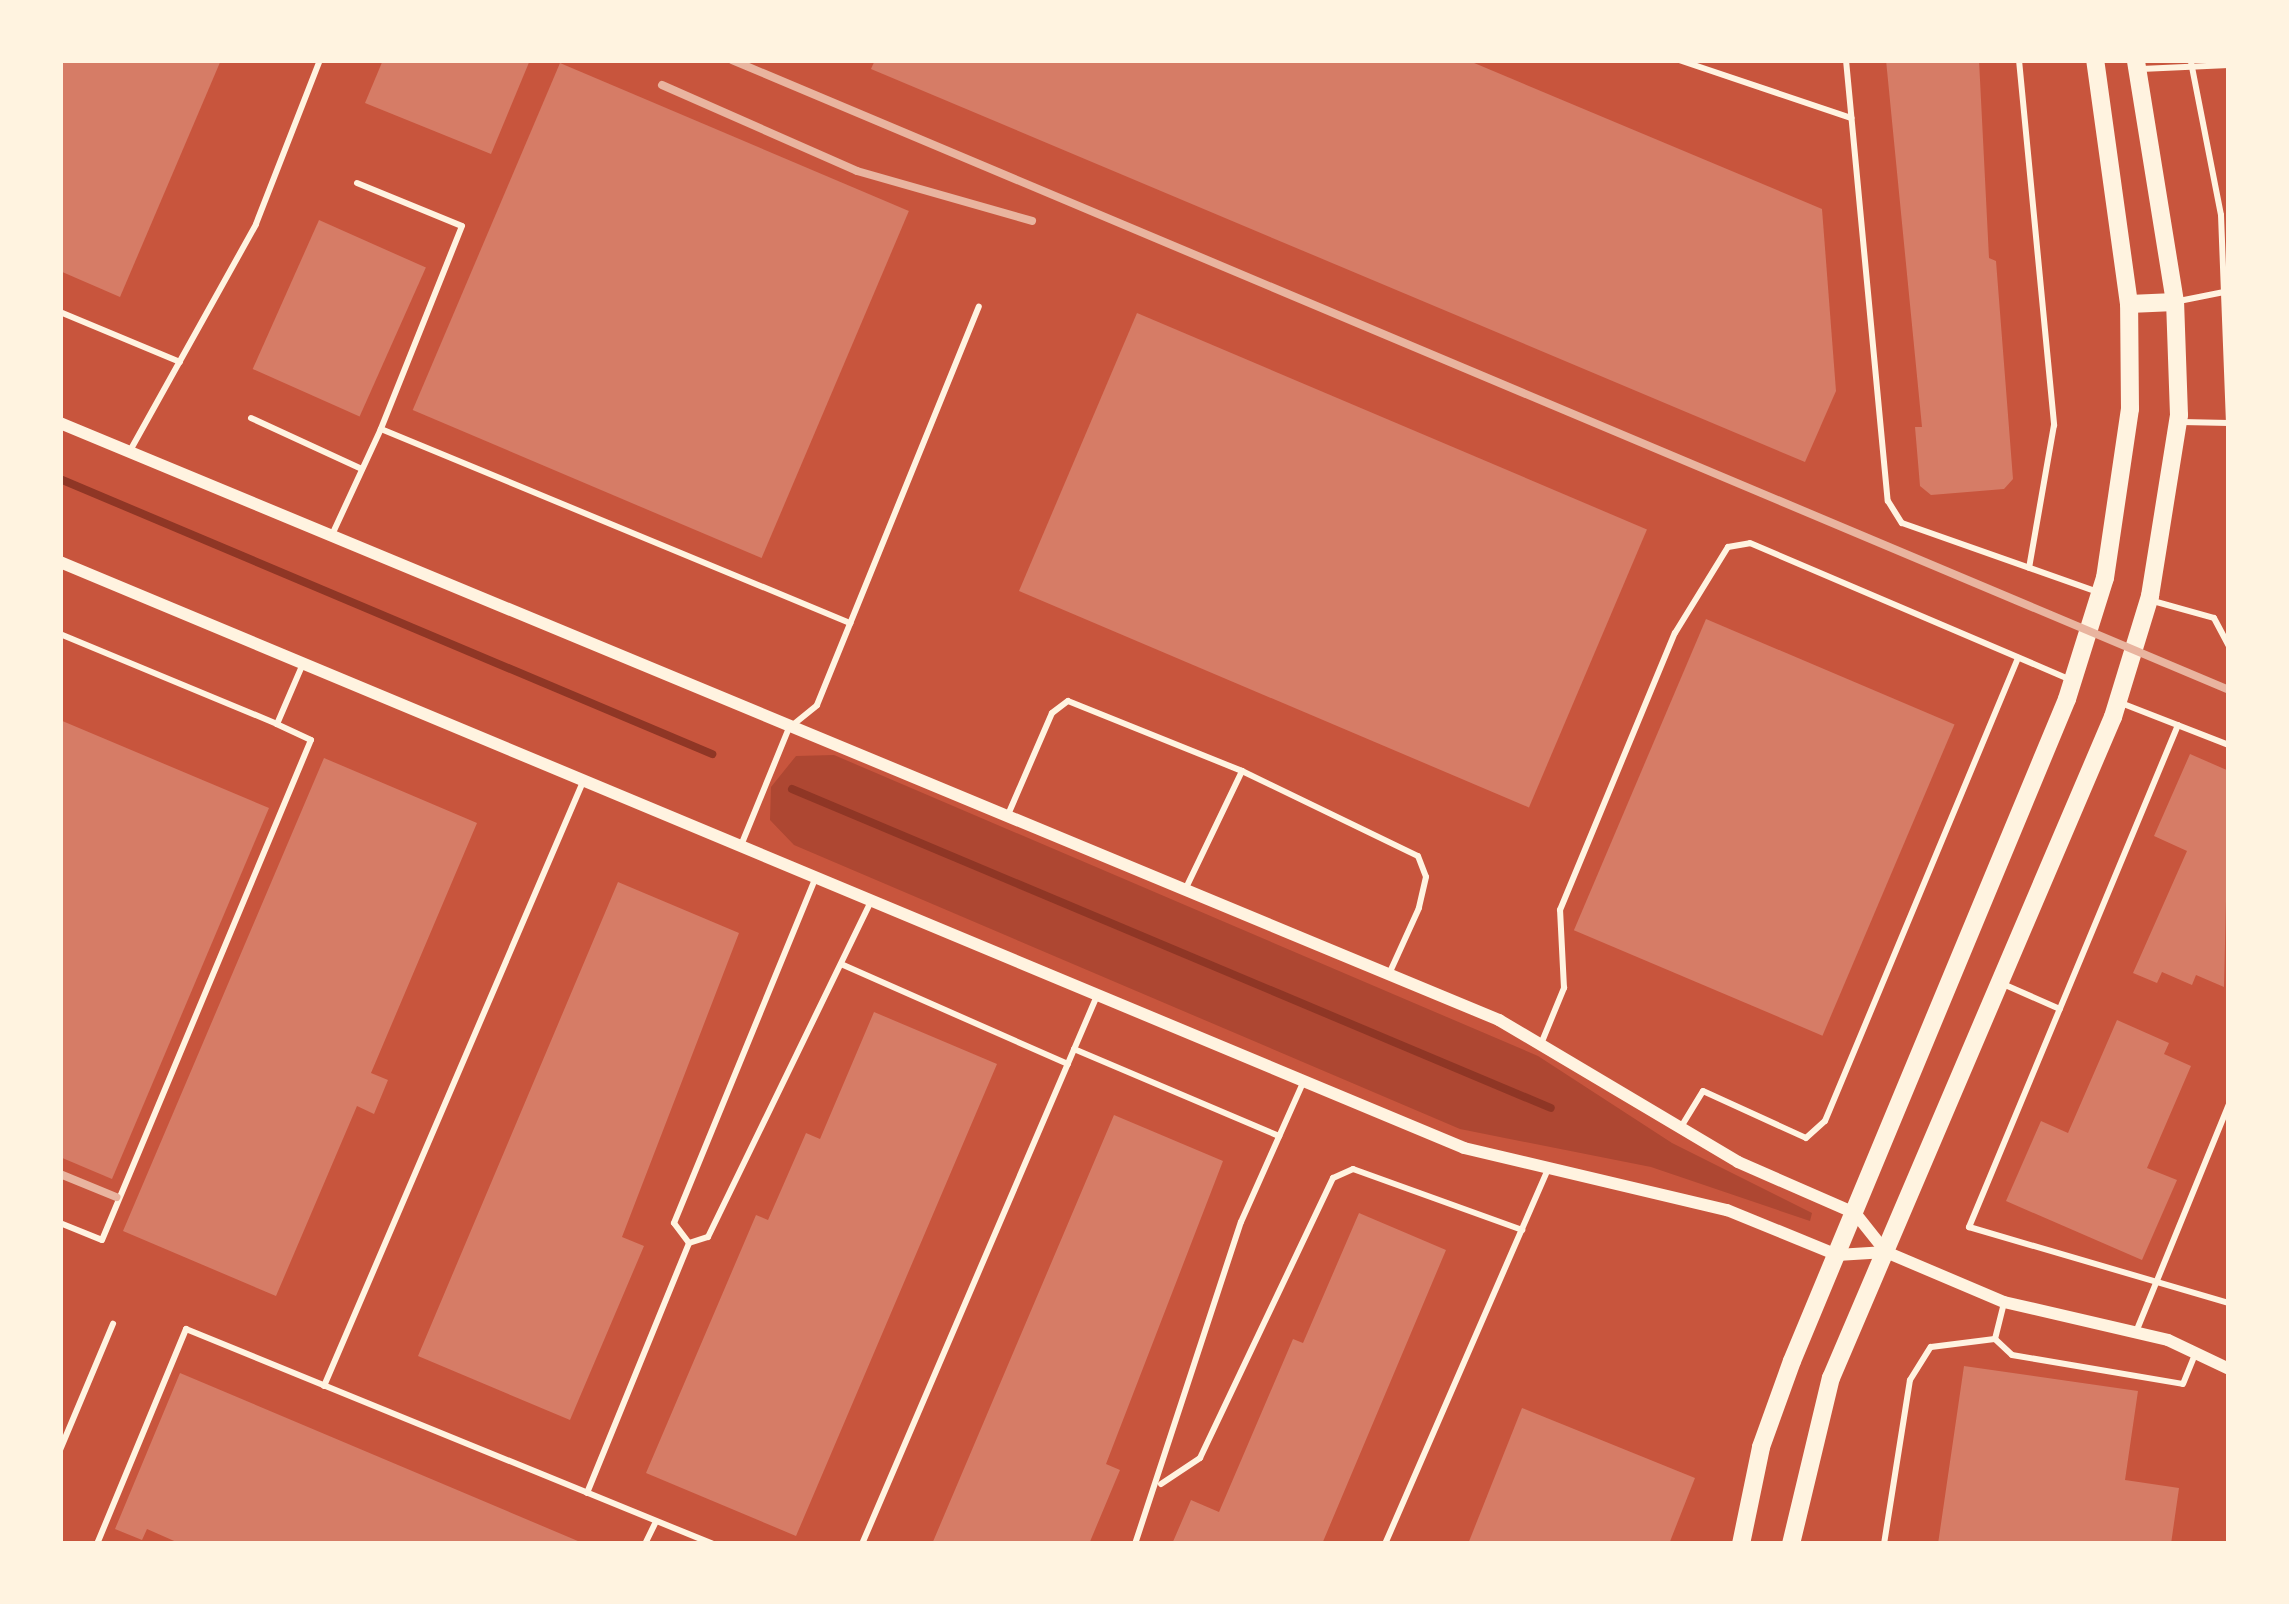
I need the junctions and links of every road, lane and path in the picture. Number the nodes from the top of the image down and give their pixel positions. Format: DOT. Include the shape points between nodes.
graph roads {
  1 [pos="320,60"];
  2 [pos="1679,60"];
  3 [pos="1846,60"];
  4 [pos="2019,60"];
  5 [pos="2095,60"];
  6 [pos="2191,62"];
  7 [pos="2137,65"];
  8 [pos="2229,65"];
  9 [pos="1851,118"];
  10 [pos="357,183"];
  11 [pos="2225,216"];
  12 [pos="2229,291"];
  13 [pos="2175,302"];
  14 [pos="2129,304"];
  15 [pos="979,307"];
  16 [pos="60,312"];
  17 [pos="180,362"];
  18 [pos="251,418"];
  19 [pos="60,422"];
  20 [pos="2179,422"];
  21 [pos="2229,424"];
  22 [pos="381,430"];
  23 [pos="129,452"];
  24 [pos="362,469"];
  25 [pos="330,538"];
  26 [pos="60,562"];
  27 [pos="2029,568"];
  28 [pos="2100,593"];
  29 [pos="2149,600"];
  30 [pos="850,623"];
  31 [pos="60,634"];
  32 [pos="2229,646"];
  33 [pos="2018,658"];
  34 [pos="302,665"];
  35 [pos="2072,680"];
  36 [pos="2118,701"];
  37 [pos="278,724"];
  38 [pos="2178,725"];
  39 [pos="789,728"];
  40 [pos="2229,745"];
  41 [pos="1242,771"];
  42 [pos="582,784"];
  43 [pos="1006,817"];
  44 [pos="738,851"];
  45 [pos="814,882"];
  46 [pos="1183,893"];
  47 [pos="869,905"];
  48 [pos="841,964"];
  49 [pos="1388,975"];
  50 [pos="2002,984"];
  51 [pos="1096,998"];
  52 [pos="2060,1009"];
  53 [pos="1541,1044"];
  54 [pos="1074,1049"];
  55 [pos="1067,1064"];
  56 [pos="1303,1083"];
  57 [pos="2229,1104"];
  58 [pos="1679,1130"];
  59 [pos="1279,1136"];
  60 [pos="1548,1170"];
  61 [pos="1855,1213"];
  62 [pos="60,1223"];
  63 [pos="1522,1230"];
  64 [pos="689,1243"];
  65 [pos="1886,1252"];
  66 [pos="1837,1255"];
  67 [pos="2157,1279"];
  68 [pos="2004,1302"];
  69 [pos="2229,1303"];
  70 [pos="113,1324"];
  71 [pos="2136,1332"];
  72 [pos="1994,1339"];
  73 [pos="2196,1351"];
  74 [pos="2229,1369"];
  75 [pos="324,1385"];
  76 [pos="60,1450"];
  77 [pos="1161,1484"];
  78 [pos="587,1492"];
  79 [pos="656,1521"];
  80 [pos="97,1544"];
  81 [pos="645,1544"];
  82 [pos="713,1544"];
  83 [pos="862,1544"];
  84 [pos="1135,1544"];
  85 [pos="1385,1544"];
  86 [pos="1742,1544"];
  87 [pos="1791,1544"];
  88 [pos="1884,1544"];
  1 -- 17 [label="lane" via="256,224"];
  2 -- 9 [label="lane"];
  3 -- 9 [label="lane"];
  4 -- 27 [label="lane" via="2054,425"];
  5 -- 14 [label="main road"];
  6 -- 7 [label="lane"];
  6 -- 8 [label="lane"];
  6 -- 11 [label="lane"];
  7 -- 13 [label="main road"];
  9 -- 27 [label="lane" via="1888,501 1902,523"];
  10 -- 22 [label="lane" via="462,226"];
  11 -- 12 [label="lane"];
  12 -- 13 [label="lane"];
  12 -- 21 [label="lane"];
  13 -- 14 [label="main road"];
  13 -- 20 [label="main road"];
  14 -- 28 [label="main road" via="2122,495"];
  15 -- 30 [label="lane"];
  16 -- 17 [label="lane"];
  17 -- 23 [label="lane"];
  18 -- 24 [label="lane"];
  19 -- 23 [label="street"];
  20 -- 21 [label="lane"];
  20 -- 29 [label="main road"];
  22 -- 24 [label="lane"];
  22 -- 30 [label="lane"];
  23 -- 25 [label="street"];
  24 -- 25 [label="lane"];
  25 -- 39 [label="street"];
  26 -- 34 [label="street"];
  27 -- 28 [label="lane"];
  28 -- 35 [label="main road"];
  29 -- 32 [label="lane" via="2214,618"];
  29 -- 36 [label="main road"];
  30 -- 39 [label="lane" via="818,705"];
  31 -- 37 [label="lane"];
  33 -- 35 [label="lane"];
  33 -- 53 [label="lane" via="1750,543 1728,547 1709,567 1560,910 1564,988"];
  33 -- 58 [label="lane" via="1825,1121 1806,1138 1702,1091"];
  34 -- 37 [label="lane"];
  34 -- 42 [label="street"];
  35 -- 61 [label="main road"];
  36 -- 38 [label="lane"];
  36 -- 50 [label="main road"];
  37 -- 62 [label="lane" via="311,740 102,1240"];
  38 -- 40 [label="lane"];
  38 -- 52 [label="lane"];
  39 -- 43 [label="street"];
  39 -- 44 [label="lane"];
  41 -- 43 [label="lane" via="1068,701 1052,713"];
  41 -- 46 [label="lane"];
  41 -- 49 [label="lane" via="1418,856 1426,878 1419,908"];
  42 -- 44 [label="street"];
  42 -- 75 [label="lane"];
  43 -- 46 [label="street"];
  44 -- 45 [label="street"];
  45 -- 47 [label="street"];
  45 -- 64 [label="lane" via="674,1223"];
  46 -- 49 [label="street"];
  47 -- 48 [label="lane"];
  47 -- 51 [label="street"];
  48 -- 55 [label="lane"];
  48 -- 64 [label="lane" via="708,1237"];
  49 -- 53 [label="street"];
  50 -- 52 [label="lane"];
  50 -- 65 [label="main road"];
  51 -- 54 [label="lane"];
  51 -- 56 [label="street"];
  52 -- 67 [label="lane" via="1969,1227 2032,1251"];
  53 -- 58 [label="street"];
  54 -- 55 [label="lane"];
  54 -- 59 [label="lane"];
  55 -- 83 [label="lane"];
  56 -- 59 [label="lane"];
  56 -- 60 [label="street" via="1464,1148"];
  57 -- 67 [label="lane"];
  58 -- 61 [label="street"];
  59 -- 77 [label="lane" via="1163,1445"];
  60 -- 63 [label="lane"];
  60 -- 66 [label="street" via="1727,1210"];
  61 -- 65 [label="street"];
  61 -- 66 [label="main road"];
  63 -- 77 [label="lane" via="1353,1168 1334,1178 1200,1458"];
  63 -- 85 [label="lane"];
  64 -- 78 [label="lane"];
  65 -- 66 [label="street"];
  65 -- 68 [label="street"];
  65 -- 87 [label="main road" via="1831,1378"];
  66 -- 86 [label="main road" via="1761,1447"];
  67 -- 69 [label="lane"];
  67 -- 71 [label="lane"];
  68 -- 71 [label="street"];
  68 -- 72 [label="lane"];
  70 -- 76 [label="lane"];
  71 -- 73 [label="street"];
  72 -- 73 [label="lane" via="2012,1355 2183,1384"];
  72 -- 88 [label="lane" via="1931,1347 1910,1380"];
  73 -- 74 [label="street"];
  75 -- 78 [label="lane"];
  75 -- 80 [label="lane" via="186,1329"];
  77 -- 84 [label="lane"];
  78 -- 79 [label="lane"];
  79 -- 81 [label="lane"];
  79 -- 82 [label="lane"];
}
